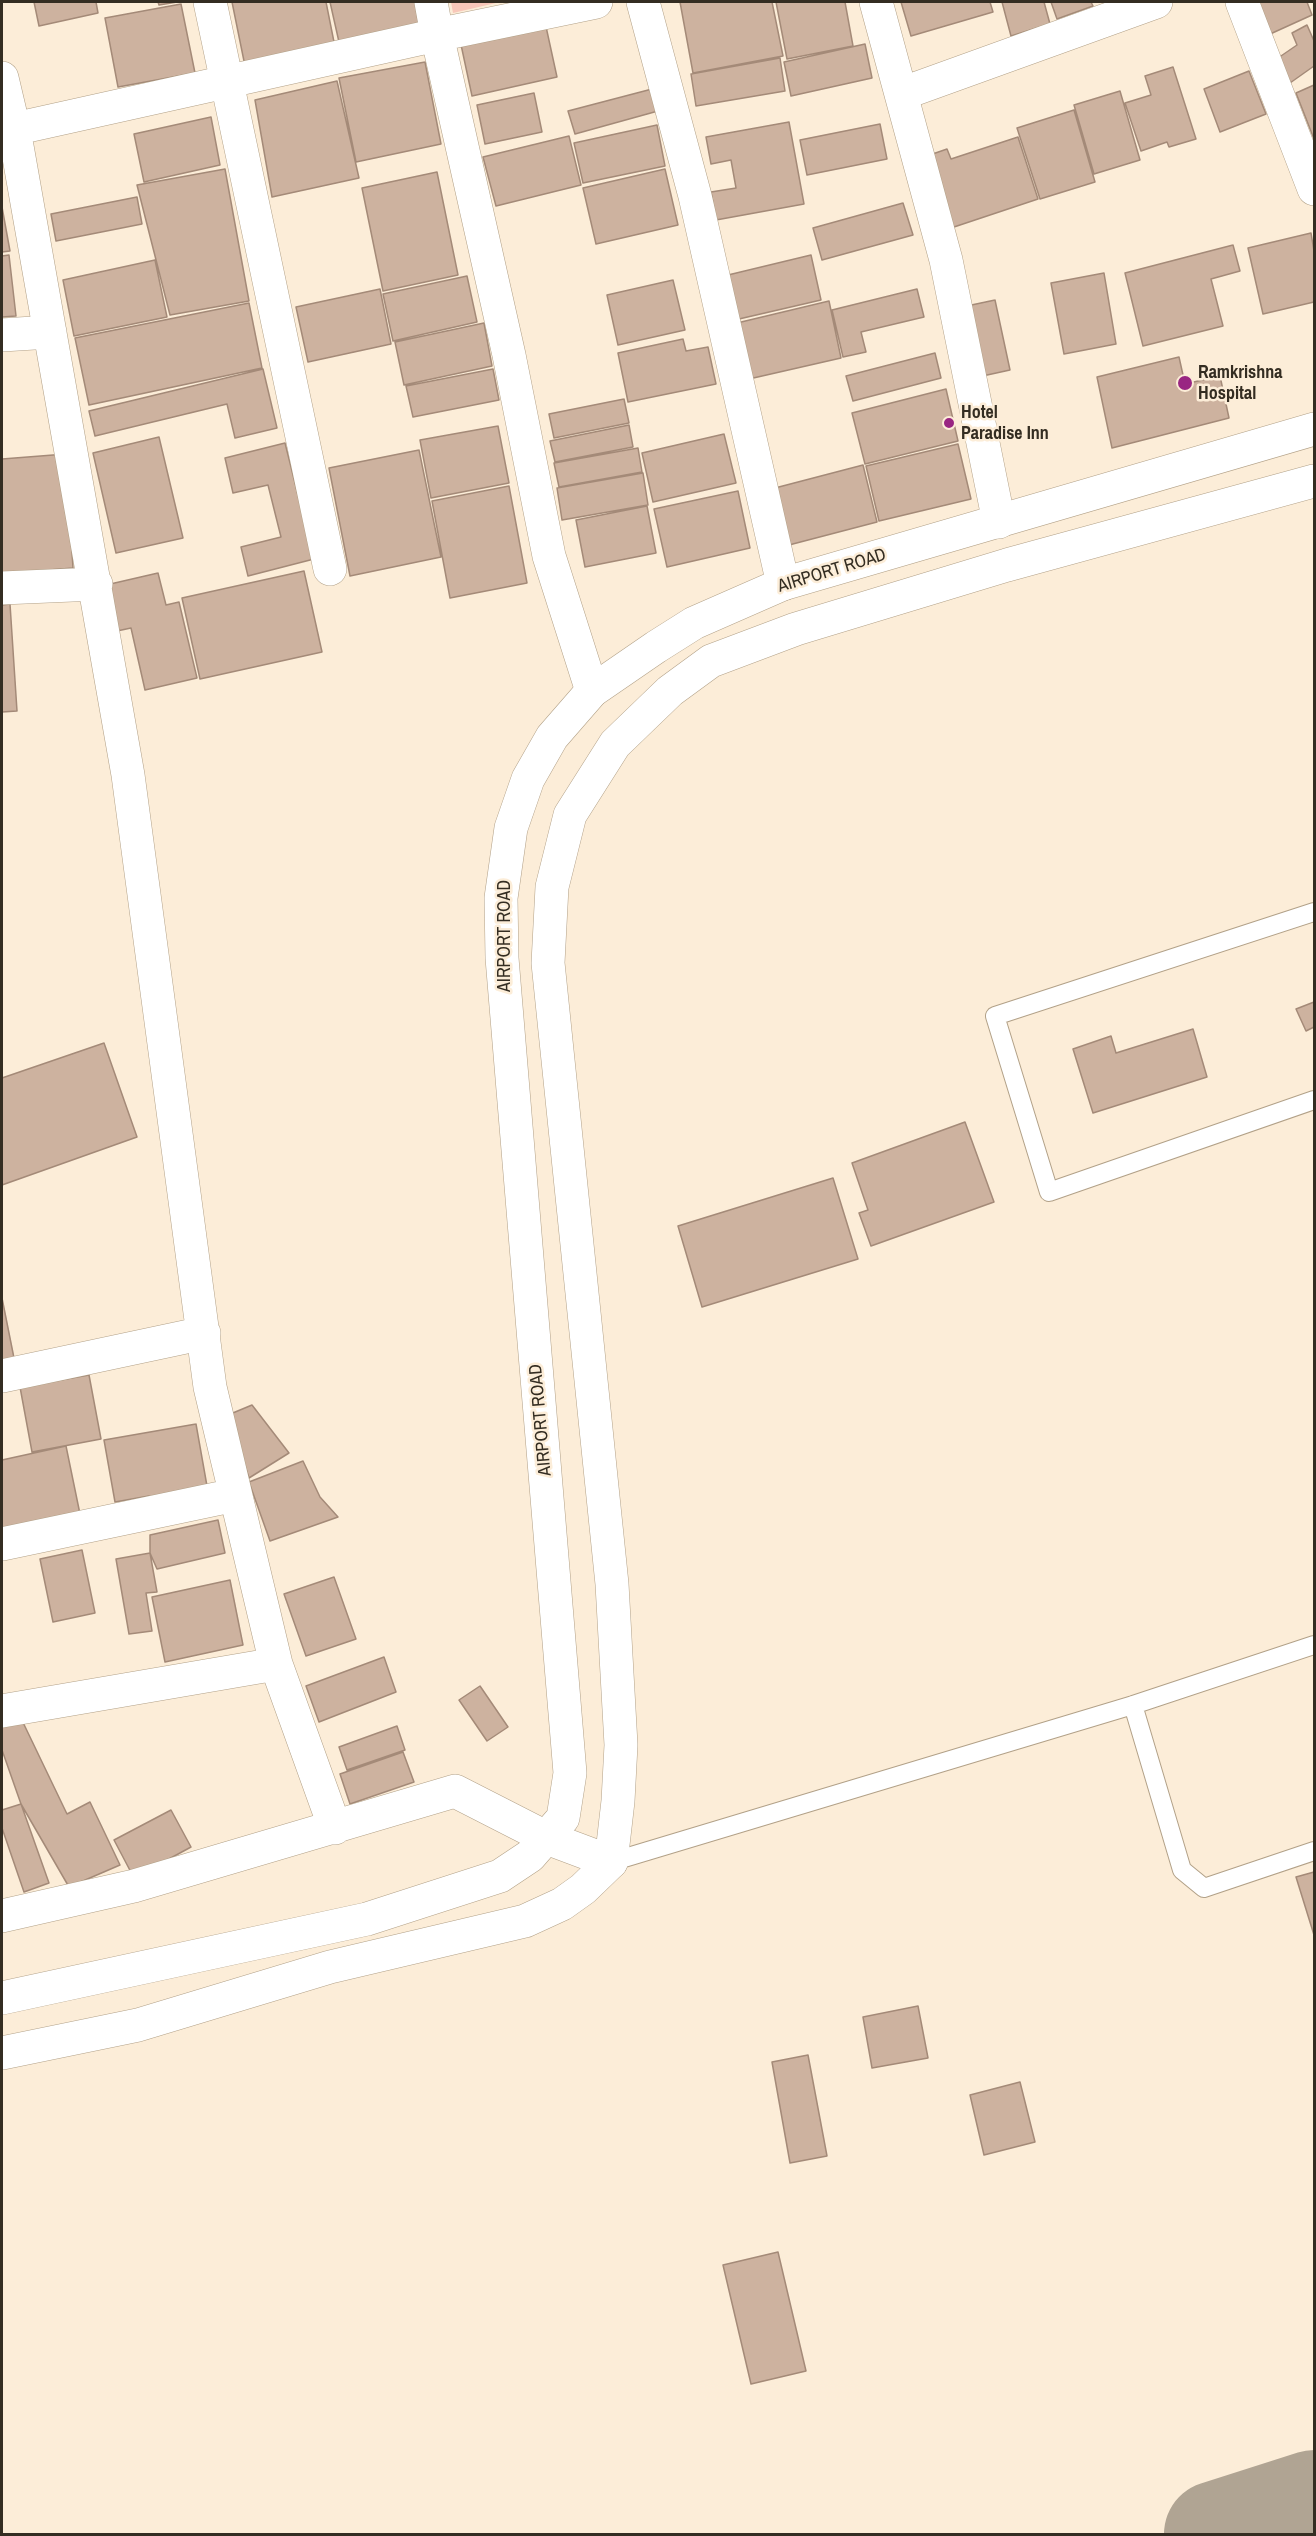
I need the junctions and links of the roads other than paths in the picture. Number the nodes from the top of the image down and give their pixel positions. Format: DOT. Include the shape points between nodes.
graph roads {
  1 [pos="210,2"];
  2 [pos="431,2"];
  3 [pos="596,2"];
  4 [pos="644,2"];
  5 [pos="876,2"];
  6 [pos="1156,2"];
  7 [pos="1242,2"];
  8 [pos="437,34"];
  9 [pos="2,78"];
  10 [pos="227,80"];
  11 [pos="901,94"];
  12 [pos="14,129"];
  13 [pos="1314,184"];
  14 [pos="50,332"];
  15 [pos="2,335"];
  16 [pos="1314,429"];
  17 [pos="1314,481"];
  18 [pos="999,522"];
  19 [pos="330,569"];
  20 [pos="96,584"];
  21 [pos="783,584"];
  22 [pos="2,588"];
  23 [pos="592,691"];
  24 [pos="1314,912"];
  25 [pos="1314,1100"];
  26 [pos="204,1333"];
  27 [pos="2,1376"];
  28 [pos="235,1495"];
  29 [pos="2,1544"];
  30 [pos="1314,1645"];
  31 [pos="276,1664"];
  32 [pos="1133,1705"];
  33 [pos="2,1711"];
  34 [pos="335,1828"];
  35 [pos="547,1838"];
  36 [pos="1314,1851"];
  37 [pos="611,1862"];
  38 [pos="2,1916"];
  39 [pos="318,1930"];
  40 [pos="330,1968"];
  41 [pos="2,1998"];
  42 [pos="2,2053"];
  1 -- 10 [label="street"];
  2 -- 8 [label="street"];
  3 -- 8 [label="street"];
  4 -- 21 [label="street" via="695,196"];
  5 -- 11 [label="street"];
  6 -- 11 [label="street"];
  7 -- 13 [label="street"];
  8 -- 10 [label="street"];
  8 -- 23 [label="street" via="509,355 549,556"];
  9 -- 12 [label="street"];
  10 -- 12 [label="street"];
  10 -- 19 [label="street"];
  11 -- 18 [label="street" via="946,260"];
  12 -- 14 [label="street"];
  14 -- 15 [label="street"];
  14 -- 20 [label="street"];
  16 -- 18 [label="street, AIRPORT ROAD"];
  17 -- 37 [label="street" via="1007,564 796,629 711,661 670,691 615,744 570,815 552,887 548,963 612,1584 621,1745"];
  18 -- 21 [label="street, AIRPORT ROAD"];
  20 -- 22 [label="street"];
  20 -- 26 [label="street" via="128,775"];
  21 -- 23 [label="street, AIRPORT ROAD" via="694,622"];
  23 -- 35 [label="street, AIRPORT ROAD" via="552,737 528,779 511,828 501,898 502,958 570,1773 562,1818"];
  24 -- 25 [label="lane" via="996,1016 1049,1192"];
  26 -- 27 [label="street"];
  26 -- 28 [label="street" via="210,1387"];
  28 -- 29 [label="street"];
  28 -- 31 [label="street"];
  30 -- 32 [label="lane"];
  31 -- 33 [label="street"];
  31 -- 34 [label="street"];
  32 -- 36 [label="lane" via="1182,1870 1189,1876 1204,1888"];
  32 -- 37 [label="lane"];
  34 -- 35 [label="street" via="455,1791"];
  34 -- 38 [label="street" via="134,1886"];
  35 -- 37 [label="street"];
  35 -- 39 [label="street, AIRPORT ROAD" via="530,1856 500,1876"];
  37 -- 40 [label="street" via="584,1889 525,1921"];
  39 -- 40 [label="street"];
  39 -- 41 [label="street, AIRPORT ROAD"];
  40 -- 42 [label="street" via="138,2025"];
}
